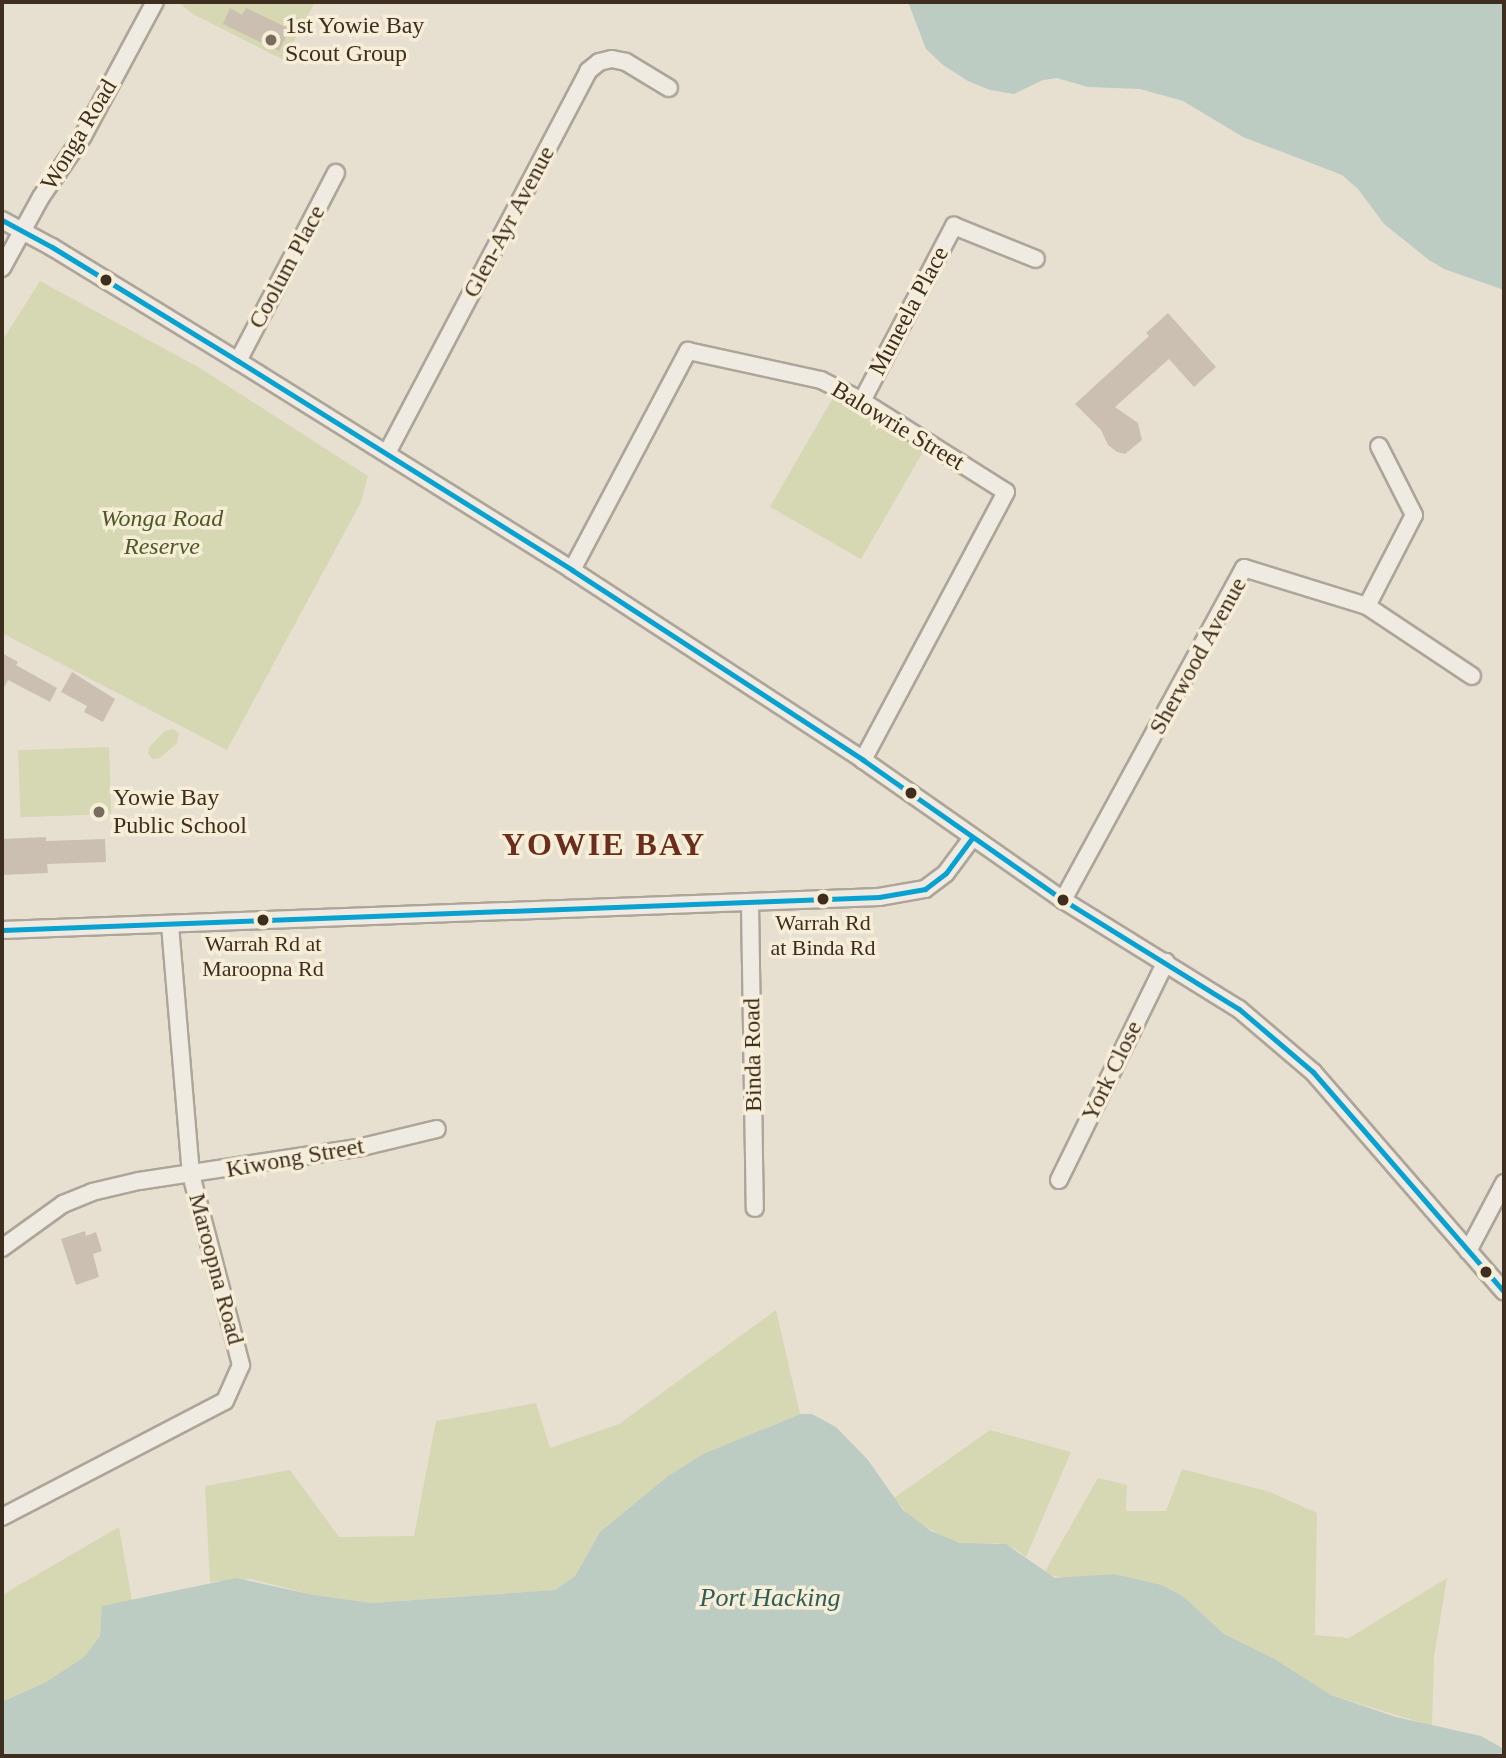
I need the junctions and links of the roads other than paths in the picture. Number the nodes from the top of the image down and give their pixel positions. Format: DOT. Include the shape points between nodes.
graph roads {
  1 [pos="155,2"];
  2 [pos="669,88"];
  3 [pos="336,173"];
  4 [pos="2,220"];
  5 [pos="22,230"];
  6 [pos="1036,260"];
  7 [pos="2,268"];
  8 [pos="238,361"];
  9 [pos="862,401"];
  10 [pos="1379,446"];
  11 [pos="387,453"];
  12 [pos="572,569"];
  13 [pos="1367,606"];
  14 [pos="1472,676"];
  15 [pos="863,760"];
  16 [pos="972,838"];
  17 [pos="1063,900"];
  18 [pos="750,902"];
  19 [pos="170,926"];
  20 [pos="2,930"];
  21 [pos="1166,962"];
  22 [pos="437,1129"];
  23 [pos="191,1175"];
  24 [pos="1059,1180"];
  25 [pos="1504,1183"];
  26 [pos="755,1208"];
  27 [pos="2,1248"];
  28 [pos="1468,1251"];
  29 [pos="1504,1292"];
  30 [pos="2,1517"];
  1 -- 5 [label="street, Wonga Road" via="83,136"];
  2 -- 11 [label="street, Glen-Ayr Avenue" via="626,62 612,59 588,71"];
  3 -- 8 [label="street, Coolum Place"];
  4 -- 5 [label="street"];
  5 -- 7 [label="street, Wonga Road"];
  5 -- 8 [label="street"];
  6 -- 9 [label="street, Muneela Place" via="954,226"];
  8 -- 11 [label="street"];
  9 -- 12 [label="street, Balowrie Street" via="821,380 688,352"];
  9 -- 15 [label="street, Balowrie Street" via="1006,492"];
  10 -- 13 [label="street" via="1414,515"];
  11 -- 12 [label="street"];
  12 -- 15 [label="street"];
  13 -- 14 [label="street"];
  13 -- 17 [label="street, Sherwood Avenue" via="1244,568"];
  15 -- 16 [label="street"];
  16 -- 17 [label="street"];
  16 -- 18 [label="street" via="946,873 925,889 879,897"];
  17 -- 21 [label="street"];
  18 -- 19 [label="street"];
  18 -- 26 [label="street, Binda Road"];
  19 -- 20 [label="street"];
  19 -- 23 [label="street, Maroopna Road"];
  21 -- 24 [label="street, York Close"];
  21 -- 28 [label="street" via="1239,1009 1313,1072"];
  22 -- 23 [label="street, Kiwong Street" via="358,1148"];
  23 -- 27 [label="street, Kiwong Street" via="92,1192 43,1217"];
  23 -- 30 [label="street, Maroopna Road" via="241,1365 225,1401"];
  25 -- 28 [label="street"];
  28 -- 29 [label="street"];
}
